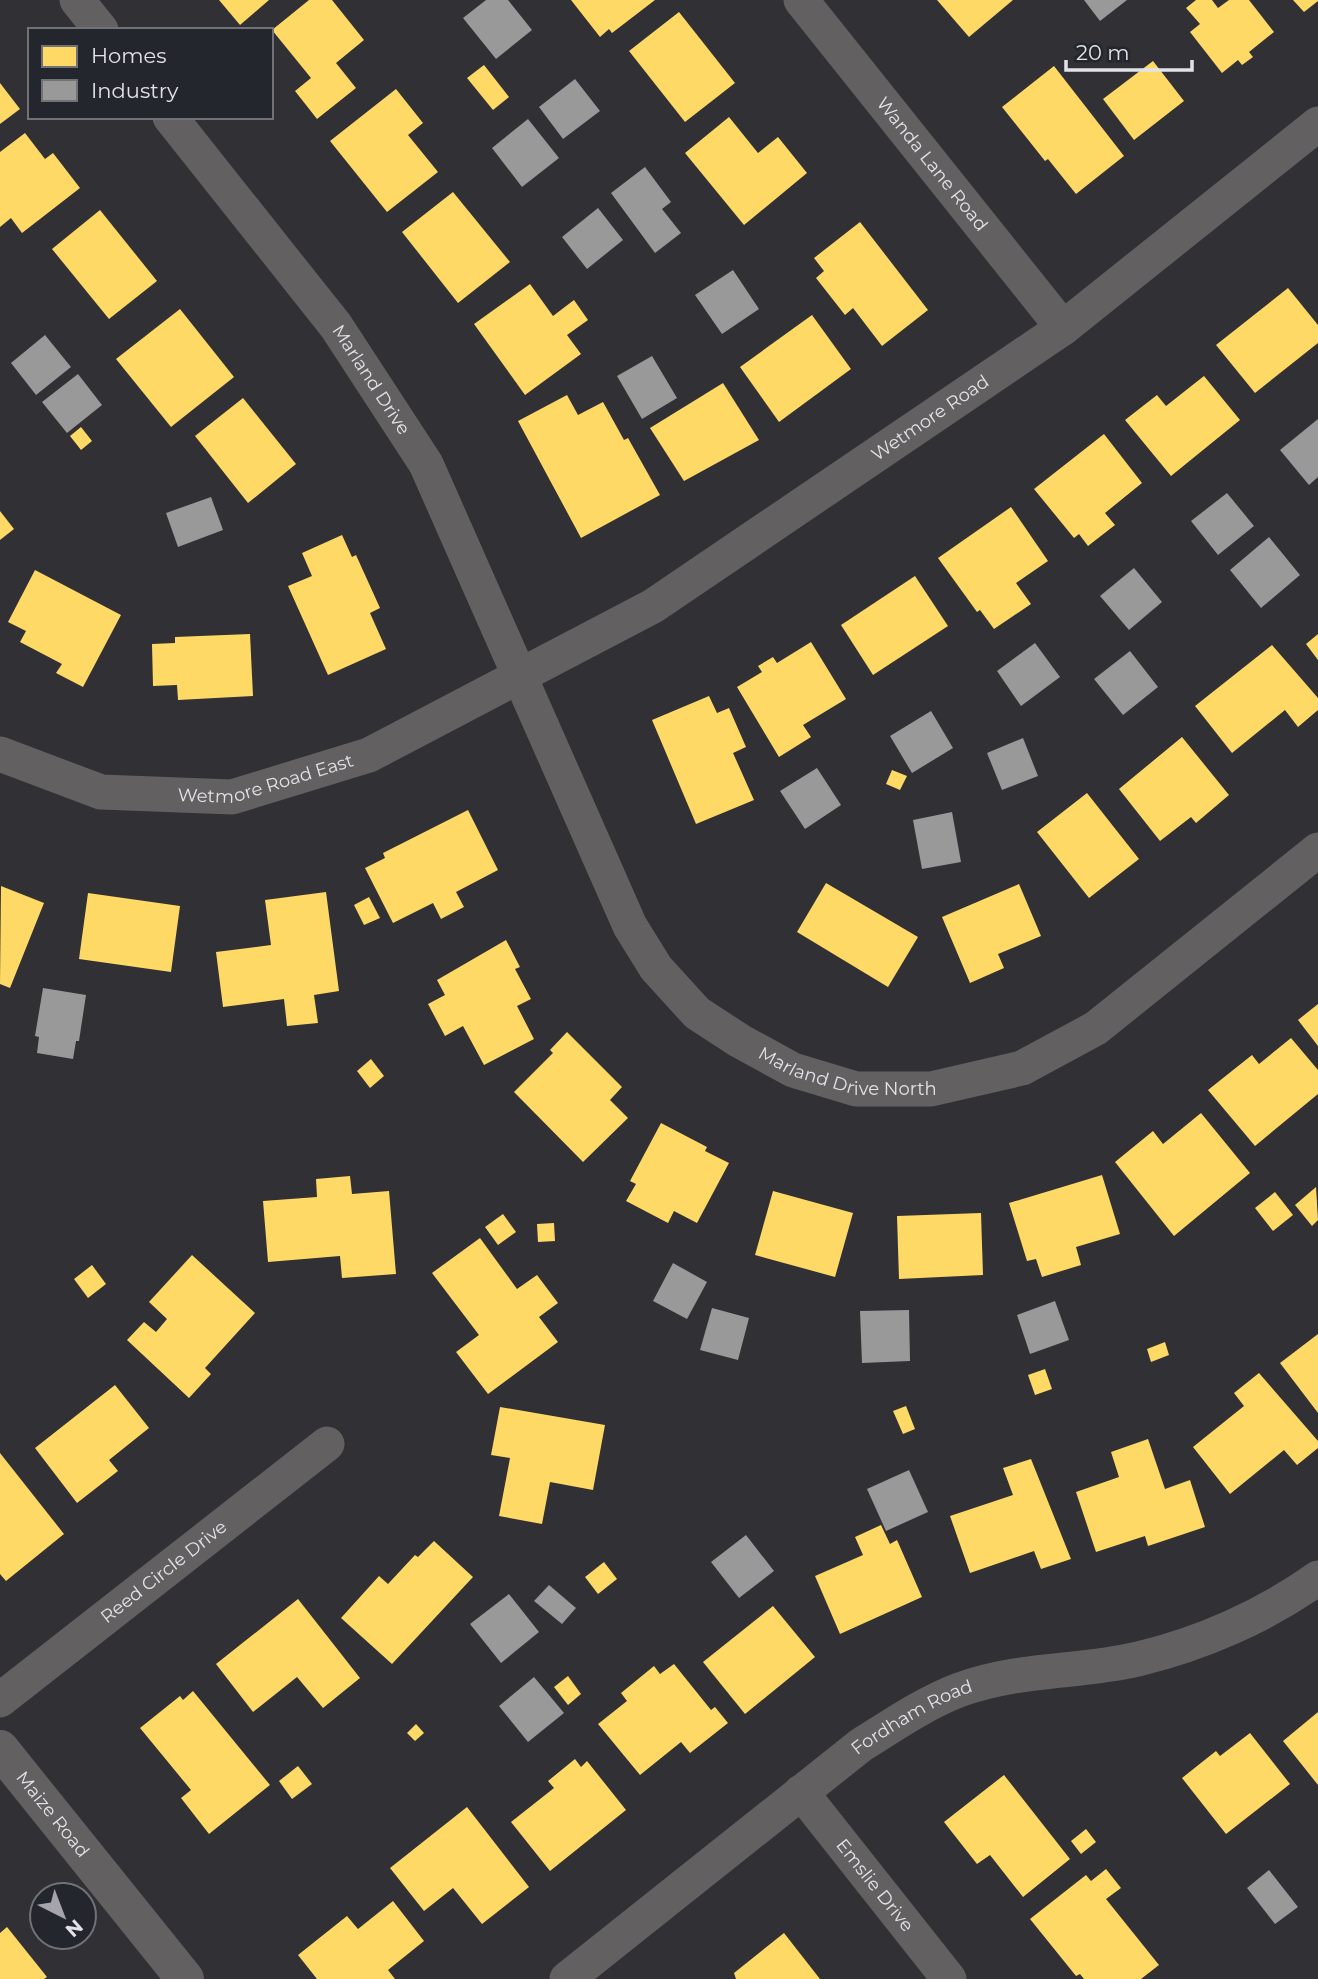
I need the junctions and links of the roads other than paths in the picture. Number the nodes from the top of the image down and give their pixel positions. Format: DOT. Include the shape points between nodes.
graph roads {
  1 [pos="77,0"];
  2 [pos="801,0"];
  3 [pos="99,28"];
  4 [pos="172,119"];
  5 [pos="1318,124"];
  6 [pos="1063,328"];
  7 [pos="518,676"];
  8 [pos="0,754"];
  9 [pos="1318,850"];
  10 [pos="327,1444"];
  11 [pos="1318,1578"];
  12 [pos="0,1700"];
  13 [pos="0,1749"];
  14 [pos="801,1791"];
  15 [pos="185,1979"];
  16 [pos="568,1979"];
  17 [pos="949,1979"];
  1 -- 3 [label="street"];
  2 -- 6 [label="street, Wanda Lane Road"];
  4 -- 7 [label="street, Marland Drive" via="336,326 426,464"];
  5 -- 6 [label="street, Wetmore Road"];
  6 -- 7 [label="street, Wetmore Road" via="653,606"];
  7 -- 8 [label="street, Wetmore Road East" via="369,755 232,797 101,792"];
  7 -- 9 [label="street, Marland Drive North" via="630,926 656,968 697,1013 740,1041 793,1069 856,1089 931,1089 1022,1068 1096,1028"];
  10 -- 12 [label="street, Reed Circle Drive"];
  11 -- 14 [label="street, Fordham Road" via="1295,1595 1221,1632 1137,1659 1016,1673 959,1690 861,1745"];
  13 -- 15 [label="street, Maize Road"];
  14 -- 16 [label="street, Fordham Road"];
  14 -- 17 [label="street, Emslie Drive"];
}
